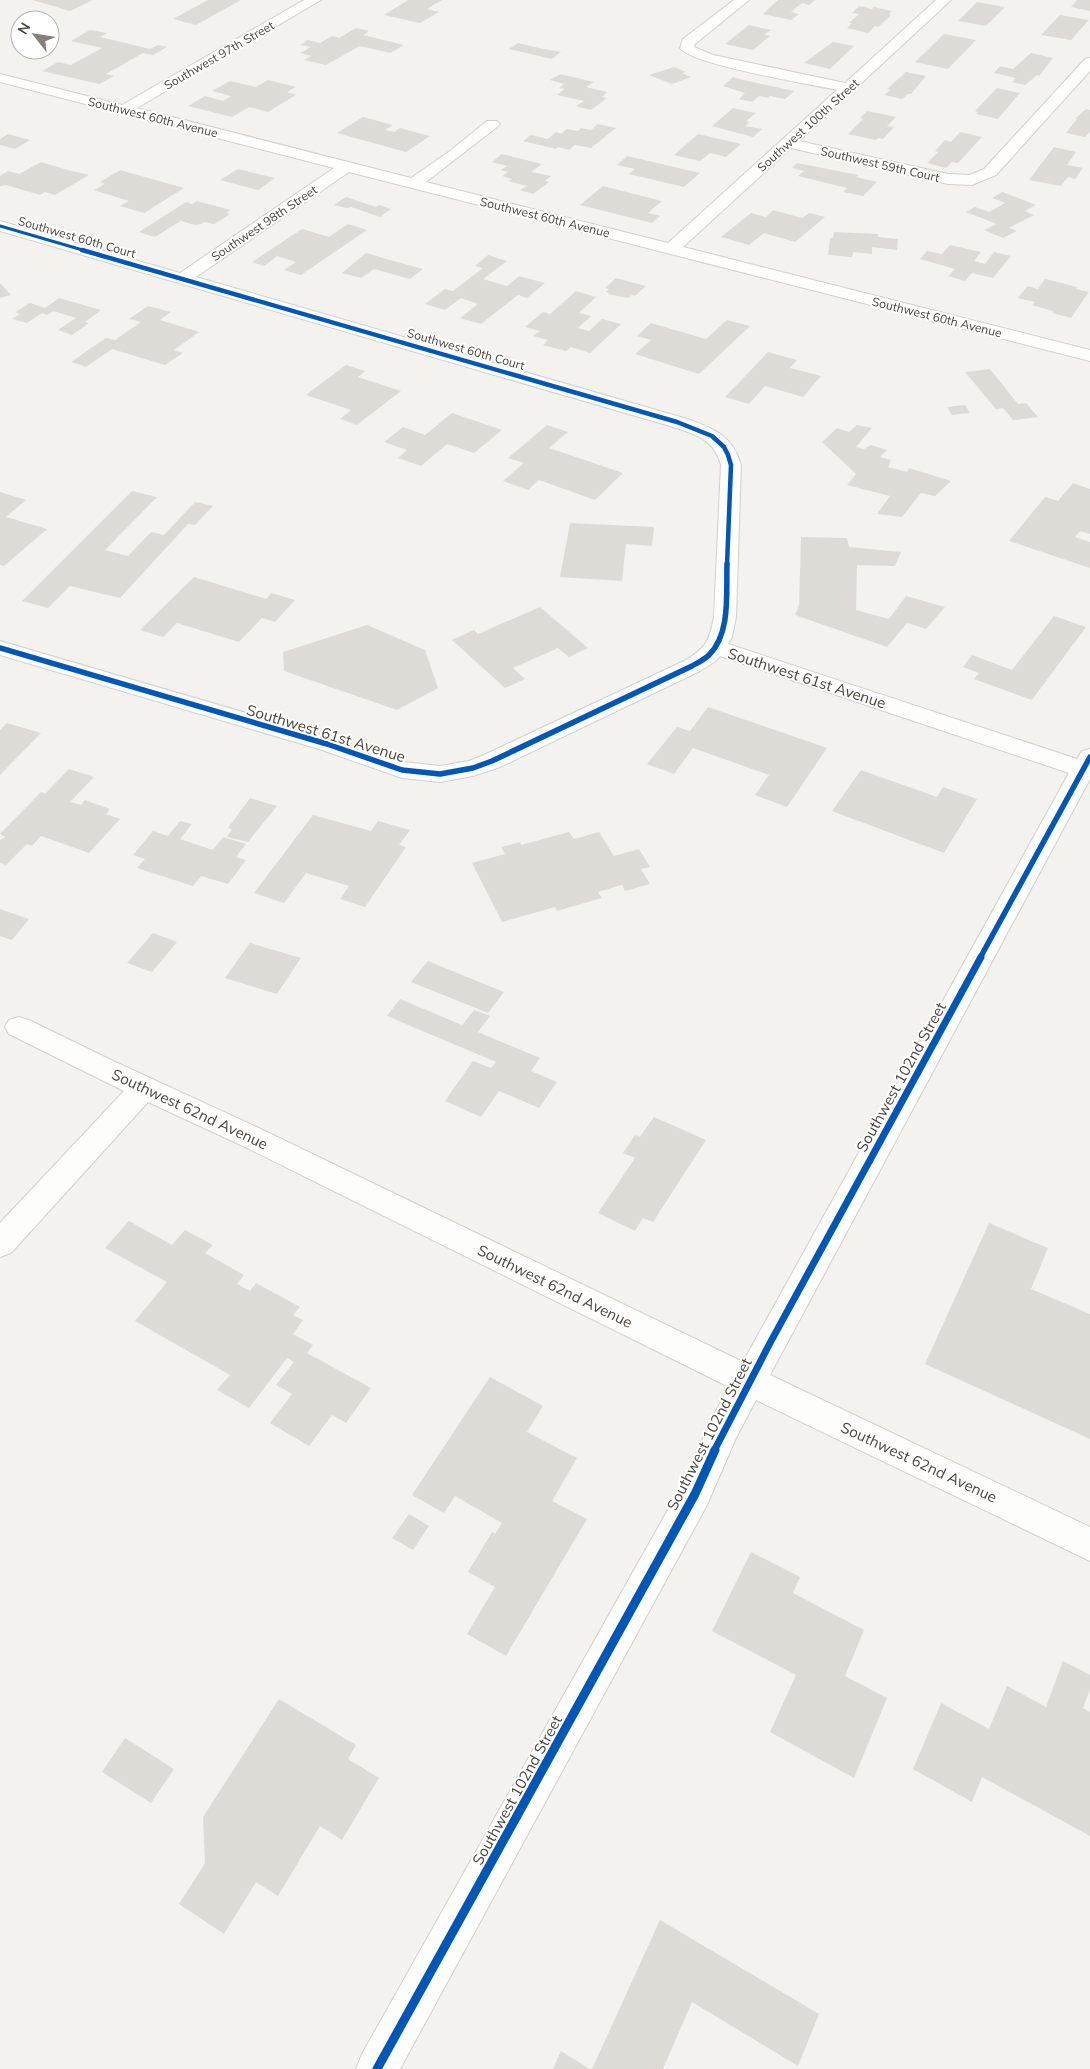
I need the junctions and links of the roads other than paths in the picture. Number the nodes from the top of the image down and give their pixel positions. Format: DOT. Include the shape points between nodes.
graph roads {
  1 [pos="314,0"];
  2 [pos="742,0"];
  3 [pos="944,0"];
  4 [pos="1090,62"];
  5 [pos="0,78"];
  6 [pos="848,88"];
  7 [pos="124,110"];
  8 [pos="492,124"];
  9 [pos="788,143"];
  10 [pos="347,166"];
  11 [pos="414,183"];
  12 [pos="0,226"];
  13 [pos="671,249"];
  14 [pos="182,279"];
  15 [pos="1090,356"];
  16 [pos="715,647"];
  17 [pos="0,648"];
  18 [pos="1087,763"];
  19 [pos="19,1028"];
  20 [pos="144,1088"];
  21 [pos="0,1244"];
  22 [pos="749,1381"];
  23 [pos="1090,1544"];
  24 [pos="377,2069"];
  1 -- 7 [label="street, Southwest 97th Street"];
  2 -- 6 [label="street" via="688,42 687,48 709,58"];
  3 -- 6 [label="street, Southwest 100th Street"];
  4 -- 9 [label="street, Southwest 59th Court" via="990,172 972,180 948,179"];
  5 -- 7 [label="street, Southwest 60th Avenue"];
  6 -- 9 [label="street, Southwest 100th Street"];
  7 -- 10 [label="street, Southwest 60th Avenue"];
  8 -- 11 [label="street"];
  9 -- 13 [label="street, Southwest 100th Street"];
  10 -- 11 [label="street, Southwest 60th Avenue"];
  10 -- 14 [label="street, Southwest 98th Street"];
  11 -- 13 [label="street, Southwest 60th Avenue"];
  12 -- 14 [label="street, Southwest 60th Court"];
  13 -- 15 [label="street, Southwest 60th Avenue"];
  14 -- 16 [label="street, Southwest 60th Court" via="662,417 718,439 725,446 731,465 725,617"];
  16 -- 17 [label="street, Southwest 61st Avenue" via="692,666 530,745 473,768 440,774 402,770 327,744"];
  16 -- 18 [label="street, Southwest 61st Avenue"];
  18 -- 22 [label="street, Southwest 102nd Street"];
  19 -- 20 [label="street, Southwest 62nd Avenue"];
  20 -- 21 [label="street"];
  20 -- 22 [label="street, Southwest 62nd Avenue" via="256,1139"];
  22 -- 23 [label="street, Southwest 62nd Avenue"];
  22 -- 24 [label="street, Southwest 102nd Street" via="695,1494"];
}
